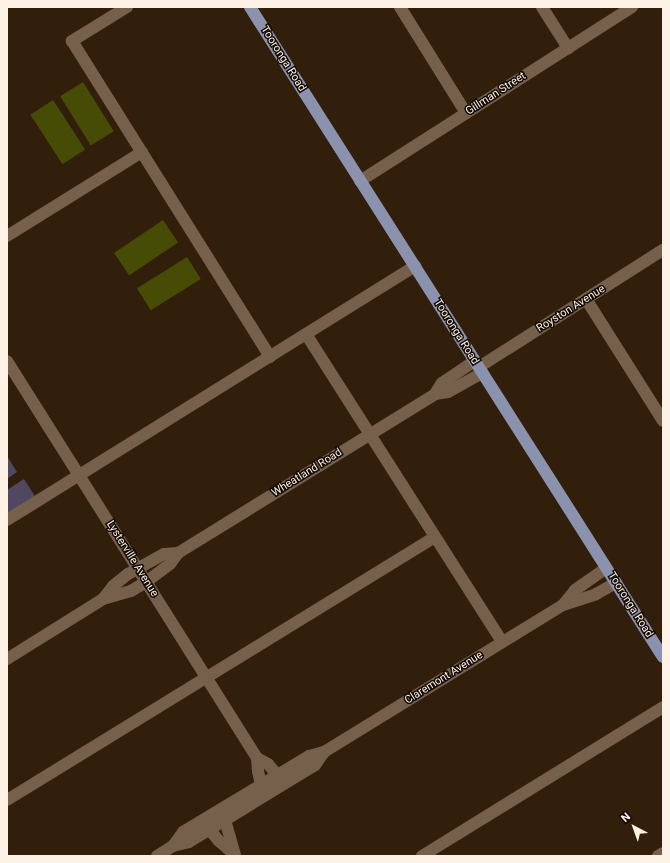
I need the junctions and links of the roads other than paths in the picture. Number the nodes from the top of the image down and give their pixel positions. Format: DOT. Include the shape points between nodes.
graph roads {
  1 [pos="127,7"];
  2 [pos="250,7"];
  3 [pos="400,7"];
  4 [pos="542,7"];
  5 [pos="632,7"];
  6 [pos="568,48"];
  7 [pos="466,113"];
  8 [pos="142,152"];
  9 [pos="360,181"];
  10 [pos="7,236"];
  11 [pos="663,250"];
  12 [pos="415,266"];
  13 [pos="586,299"];
  14 [pos="306,334"];
  15 [pos="270,357"];
  16 [pos="7,361"];
  17 [pos="478,367"];
  18 [pos="663,422"];
  19 [pos="370,434"];
  20 [pos="80,476"];
  21 [pos="7,520"];
  22 [pos="435,537"];
  23 [pos="178,553"];
  24 [pos="138,568"];
  25 [pos="606,568"];
  26 [pos="146,582"];
  27 [pos="616,583"];
  28 [pos="103,599"];
  29 [pos="563,605"];
  30 [pos="502,642"];
  31 [pos="663,657"];
  32 [pos="7,659"];
  33 [pos="206,677"];
  34 [pos="663,707"];
  35 [pos="257,758"];
  36 [pos="281,779"];
  37 [pos="264,790"];
  38 [pos="7,800"];
  39 [pos="222,815"];
  40 [pos="206,825"];
  41 [pos="663,853"];
  42 [pos="234,854"];
  43 [pos="157,856"];
  44 [pos="422,856"];
  45 [pos="658,856"];
  1 -- 8 [label="street" via="72,41"];
  2 -- 9 [label="main road, Tooronga Road"];
  3 -- 7 [label="street"];
  4 -- 6 [label="street"];
  5 -- 6 [label="street, Gillman Street"];
  6 -- 7 [label="street, Gillman Street"];
  7 -- 9 [label="street, Gillman Street"];
  8 -- 10 [label="street"];
  8 -- 15 [label="street"];
  9 -- 12 [label="main road, Tooronga Road"];
  11 -- 13 [label="street, Royston Avenue"];
  12 -- 14 [label="street"];
  12 -- 17 [label="main road, Tooronga Road"];
  13 -- 17 [label="street, Royston Avenue"];
  13 -- 18 [label="street"];
  14 -- 15 [label="street"];
  14 -- 19 [label="street"];
  15 -- 20 [label="street"];
  16 -- 20 [label="street, Lysterville Avenue"];
  17 -- 19 [label="street, Wheatland Road" via="448,392 435,394"];
  17 -- 25 [label="main road, Tooronga Road"];
  19 -- 22 [label="street"];
  19 -- 23 [label="street, Wheatland Road"];
  20 -- 21 [label="street"];
  20 -- 24 [label="street, Lysterville Avenue"];
  22 -- 30 [label="street"];
  22 -- 33 [label="street"];
  23 -- 24 [label="street, Wheatland Road" via="164,554"];
  23 -- 26 [label="street, Wheatland Road" via="170,564"];
  24 -- 26 [label="street, Lysterville Avenue"];
  24 -- 28 [label="street, Wheatland Road" via="113,586"];
  25 -- 27 [label="main road, Tooronga Road"];
  25 -- 29 [label="street, Claremont Avenue" via="575,590"];
  26 -- 28 [label="street, Wheatland Road" via="132,591"];
  26 -- 33 [label="street, Lysterville Avenue"];
  27 -- 29 [label="street, Claremont Avenue" via="596,594"];
  27 -- 31 [label="main road, Tooronga Road"];
  28 -- 32 [label="street, Wheatland Road"];
  29 -- 30 [label="street, Claremont Avenue"];
  30 -- 36 [label="street, Claremont Avenue" via="324,752 309,756"];
  33 -- 35 [label="street, Lysterville Avenue"];
  33 -- 38 [label="street"];
  34 -- 44 [label="street"];
  35 -- 36 [label="street, Lysterville Avenue" via="268,764"];
  35 -- 37 [label="street, Lysterville Avenue"];
  36 -- 37 [label="street, Claremont Avenue"];
  37 -- 39 [label="street, Claremont Avenue"];
  39 -- 40 [label="street, Claremont Avenue"];
  39 -- 42 [label="street"];
  40 -- 42 [label="street"];
  40 -- 43 [label="street, Claremont Avenue" via="189,842 173,846"];
  41 -- 45 [label="street"];
}
